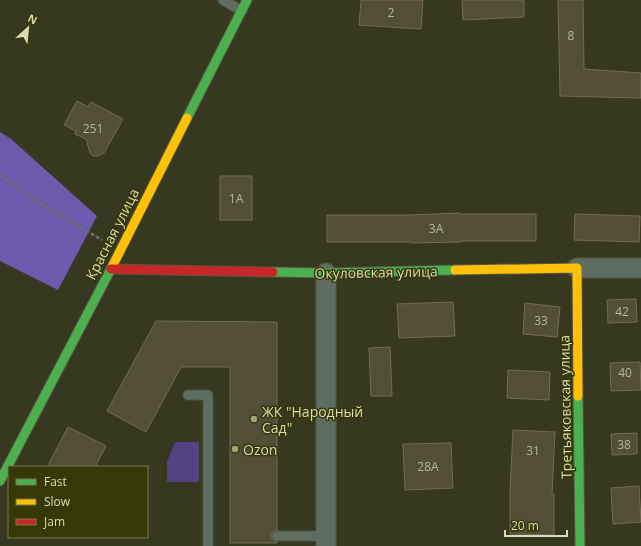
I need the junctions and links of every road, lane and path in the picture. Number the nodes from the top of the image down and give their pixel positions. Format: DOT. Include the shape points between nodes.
graph roads {
  1 [pos="223,0"];
  2 [pos="247,0"];
  3 [pos="242,10"];
  4 [pos="0,175"];
  5 [pos="120,250"];
  6 [pos="577,268"];
  7 [pos="641,268"];
  8 [pos="111,269"];
  9 [pos="326,273"];
  10 [pos="188,395"];
  11 [pos="0,481"];
  12 [pos="277,536"];
  13 [pos="326,541"];
  14 [pos="208,546"];
  15 [pos="580,546"];
  1 -- 3 [label="lane"];
  2 -- 3 [label="street, Красная улица"];
  3 -- 5 [label="street, Красная улица"];
  4 -- 5 [label="path" via="37,201"];
  5 -- 8 [label="street, Красная улица"];
  6 -- 7 [label="street, Окуловская улица"];
  6 -- 9 [label="street, Окуловская улица"];
  6 -- 15 [label="street, Третьяковская улица"];
  8 -- 9 [label="street, Окуловская улица"];
  8 -- 11 [label="street, Красная улица"];
  9 -- 13 [label="street"];
  10 -- 14 [label="lane" via="208,395"];
  12 -- 13 [label="lane"];
}
